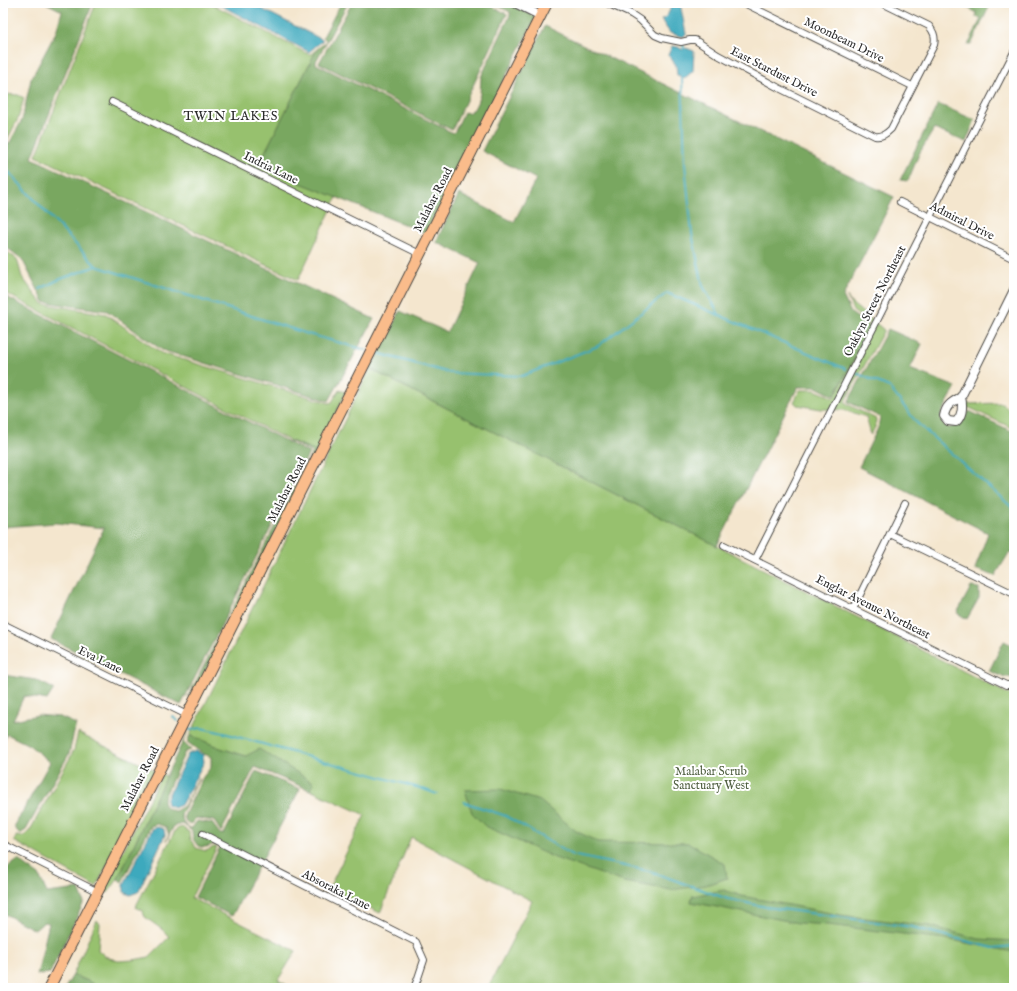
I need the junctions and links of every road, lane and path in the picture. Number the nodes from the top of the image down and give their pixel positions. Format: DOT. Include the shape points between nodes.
graph roads {
  1 [pos="515,3"];
  2 [pos="548,3"];
  3 [pos="607,3"];
  4 [pos="744,3"];
  5 [pos="882,3"];
  6 [pos="541,16"];
  7 [pos="1014,52"];
  8 [pos="912,86"];
  9 [pos="112,102"];
  10 [pos="900,202"];
  11 [pos="930,217"];
  12 [pos="420,254"];
  13 [pos="1014,259"];
  14 [pos="1014,290"];
  15 [pos="961,397"];
  16 [pos="905,503"];
  17 [pos="890,534"];
  18 [pos="724,545"];
  19 [pos="755,560"];
  20 [pos="1014,594"];
  21 [pos="853,609"];
  22 [pos="3,624"];
  23 [pos="1014,685"];
  24 [pos="187,715"];
  25 [pos="203,834"];
  26 [pos="3,844"];
  27 [pos="98,892"];
  28 [pos="49,988"];
  29 [pos="414,988"];
  1 -- 6 [label="street"];
  2 -- 6 [label="main road, Malabar Road"];
  3 -- 8 [label="street, East Stardust Drive" via="631,14 662,38 695,40 718,56 875,136 887,133 891,129"];
  4 -- 8 [label="street, Moonbeam Drive"];
  5 -- 8 [label="street" via="929,26 934,33 934,45"];
  6 -- 12 [label="main road, Malabar Road"];
  7 -- 11 [label="street, Oaklyn Street Northeast"];
  9 -- 12 [label="street, Indria Lane"];
  10 -- 11 [label="street, Admiral Drive"];
  11 -- 13 [label="street, Admiral Drive"];
  11 -- 19 [label="street, Oaklyn Street Northeast"];
  12 -- 24 [label="main road, Malabar Road"];
  14 -- 15 [label="street"];
  16 -- 17 [label="street"];
  17 -- 20 [label="street"];
  17 -- 21 [label="street"];
  18 -- 19 [label="street, Englar Avenue Northeast"];
  19 -- 21 [label="street, Englar Avenue Northeast"];
  21 -- 23 [label="street, Englar Avenue Northeast" via="1006,685"];
  22 -- 24 [label="street, Eva Lane"];
  24 -- 27 [label="main road, Malabar Road"];
  25 -- 29 [label="street, Absoraka Lane" via="416,942 424,960"];
  26 -- 27 [label="street"];
  27 -- 28 [label="main road, Malabar Road"];
}
